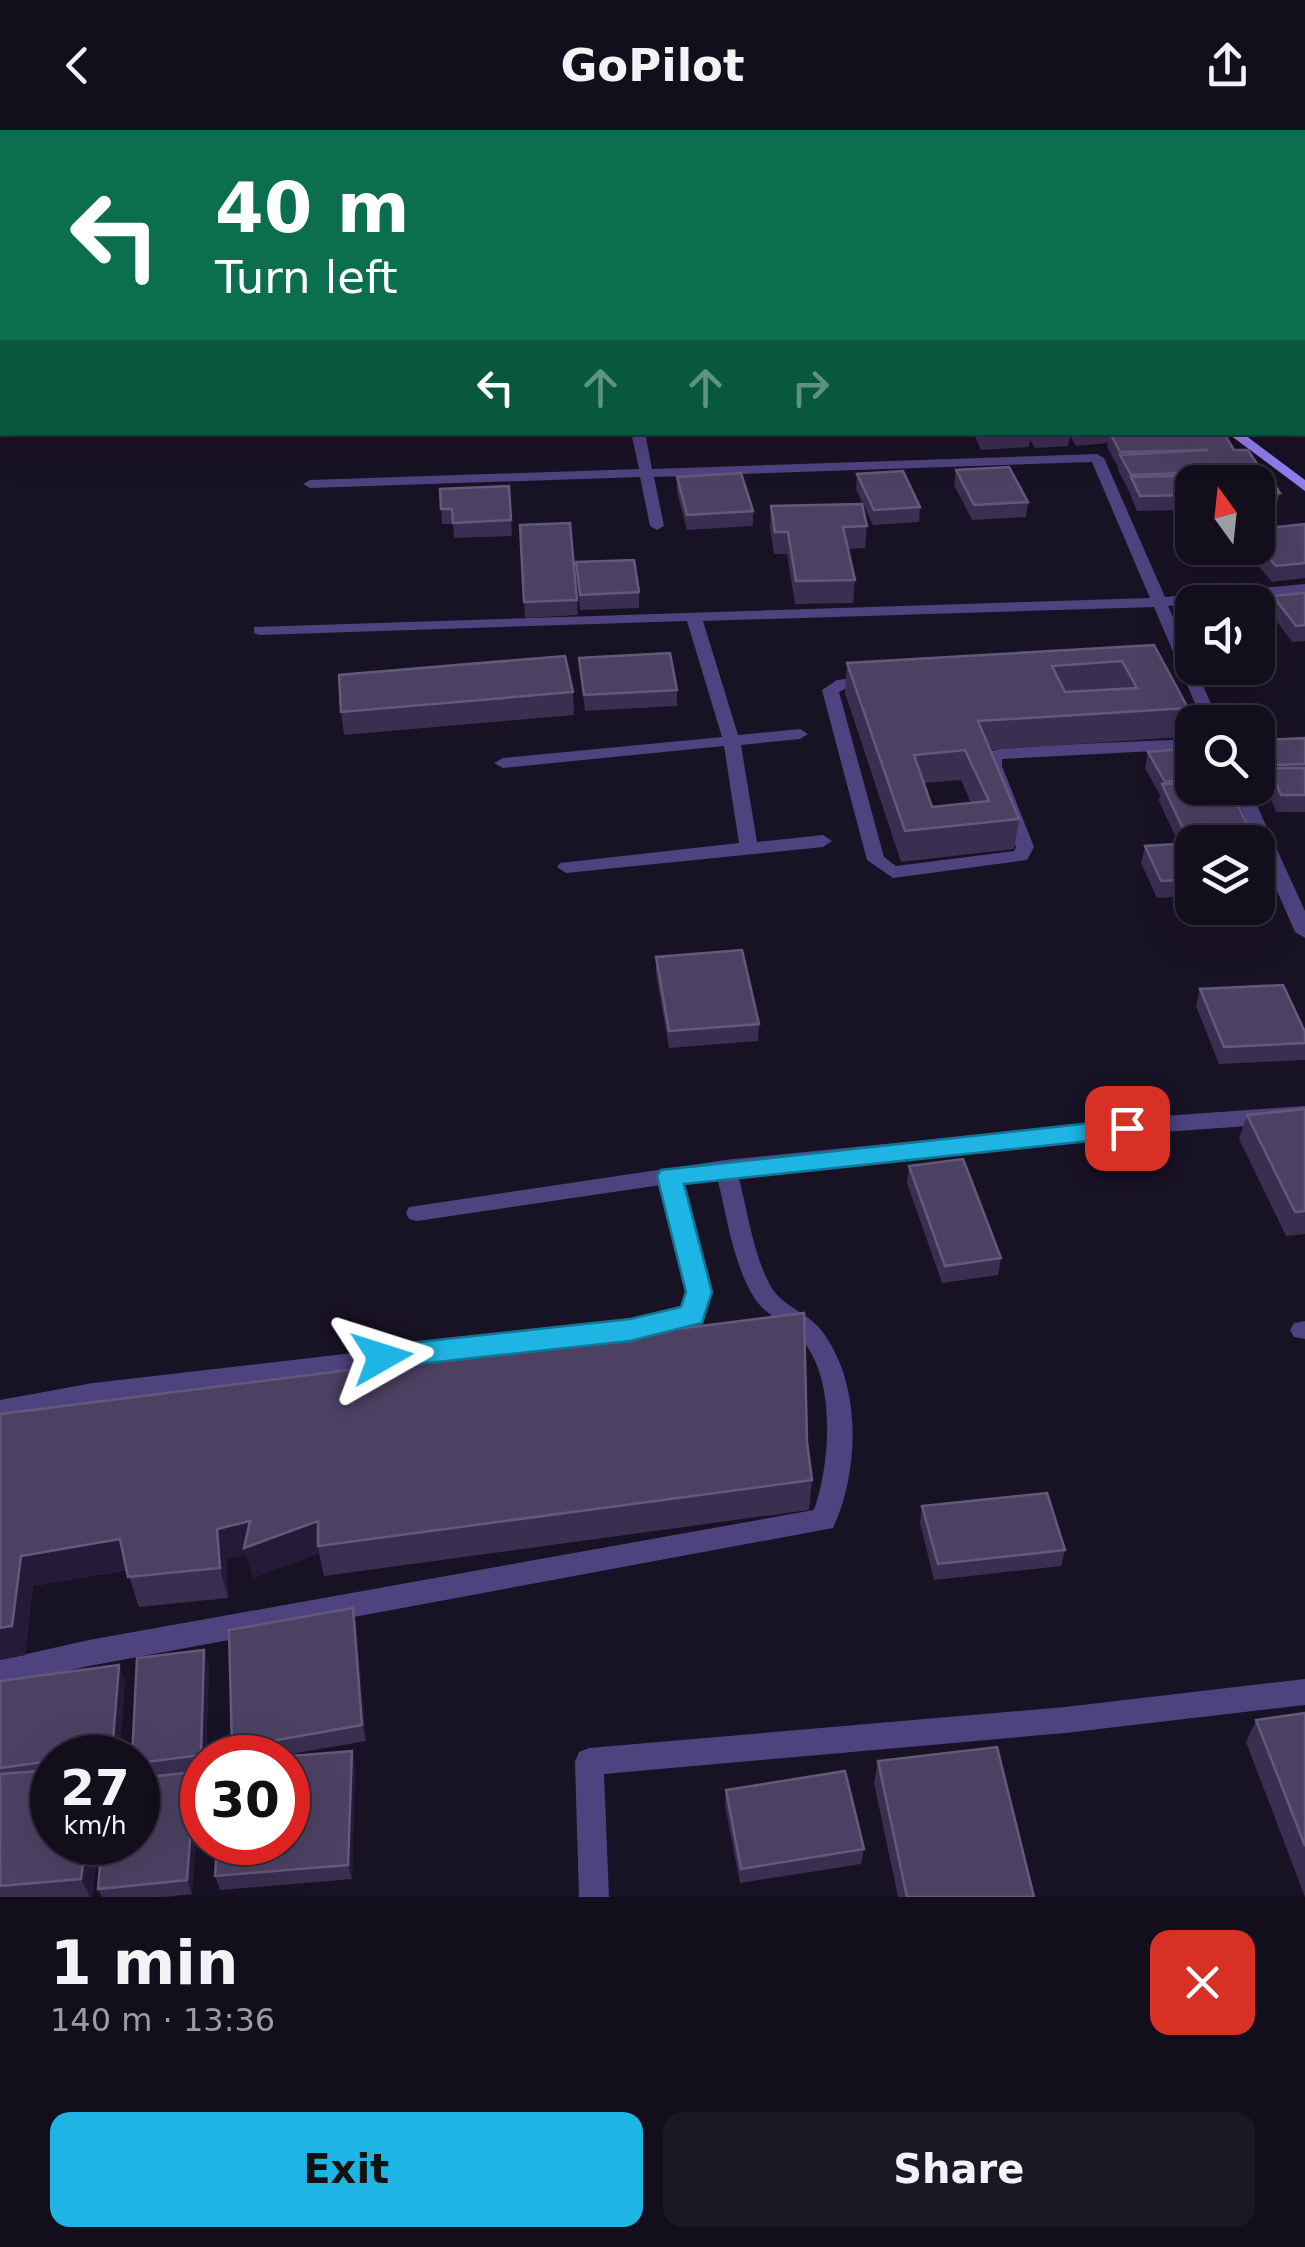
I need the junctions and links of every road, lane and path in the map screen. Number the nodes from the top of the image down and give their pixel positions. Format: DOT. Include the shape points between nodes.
graph roads {
  1 [pos="639,435"];
  2 [pos="1236,435"];
  3 [pos="646,474"];
  4 [pos="310,484"];
  5 [pos="1305,487"];
  6 [pos="657,526"];
  7 [pos="1305,589"];
  8 [pos="1158,602"];
  9 [pos="694,618"];
  10 [pos="260,630"];
  11 [pos="883,680"];
  12 [pos="1202,705"];
  13 [pos="800,734"];
  14 [pos="1175,738"];
  15 [pos="732,742"];
  16 [pos="503,763"];
  17 [pos="1248,805"];
  18 [pos="823,842"];
  19 [pos="750,848"];
  20 [pos="566,867"];
  21 [pos="1305,932"];
  22 [pos="1305,1114"];
  23 [pos="725,1168"];
  24 [pos="670,1176"];
  25 [pos="417,1213"];
  26 [pos="0,1410"];
  27 [pos="0,1673"];
  28 [pos="1305,1692"];
  29 [pos="594,1897"];
  1 -- 3 [label="street"];
  2 -- 5 [label="street"];
  3 -- 4 [label="street"];
  3 -- 6 [label="street"];
  3 -- 8 [label="street" via="1098,458"];
  7 -- 8 [label="street"];
  8 -- 9 [label="street"];
  8 -- 12 [label="street" via="1178,663"];
  9 -- 10 [label="street"];
  9 -- 15 [label="street"];
  11 -- 14 [label="street" via="830,690 876,860 894,872 1021,856 1025,847 994,756"];
  13 -- 15 [label="street"];
  15 -- 16 [label="street"];
  15 -- 19 [label="street"];
  17 -- 21 [label="street"];
  18 -- 19 [label="street"];
  19 -- 20 [label="street"];
  22 -- 23 [label="street"];
  23 -- 24 [label="street"];
  23 -- 27 [label="street" via="768,1302 816,1340 838,1400 836,1473 824,1520"];
  24 -- 25 [label="street"];
  24 -- 26 [label="street" via="699,1292 692,1316 630,1330 151,1385"];
  28 -- 29 [label="street" via="589,1762"];
}
